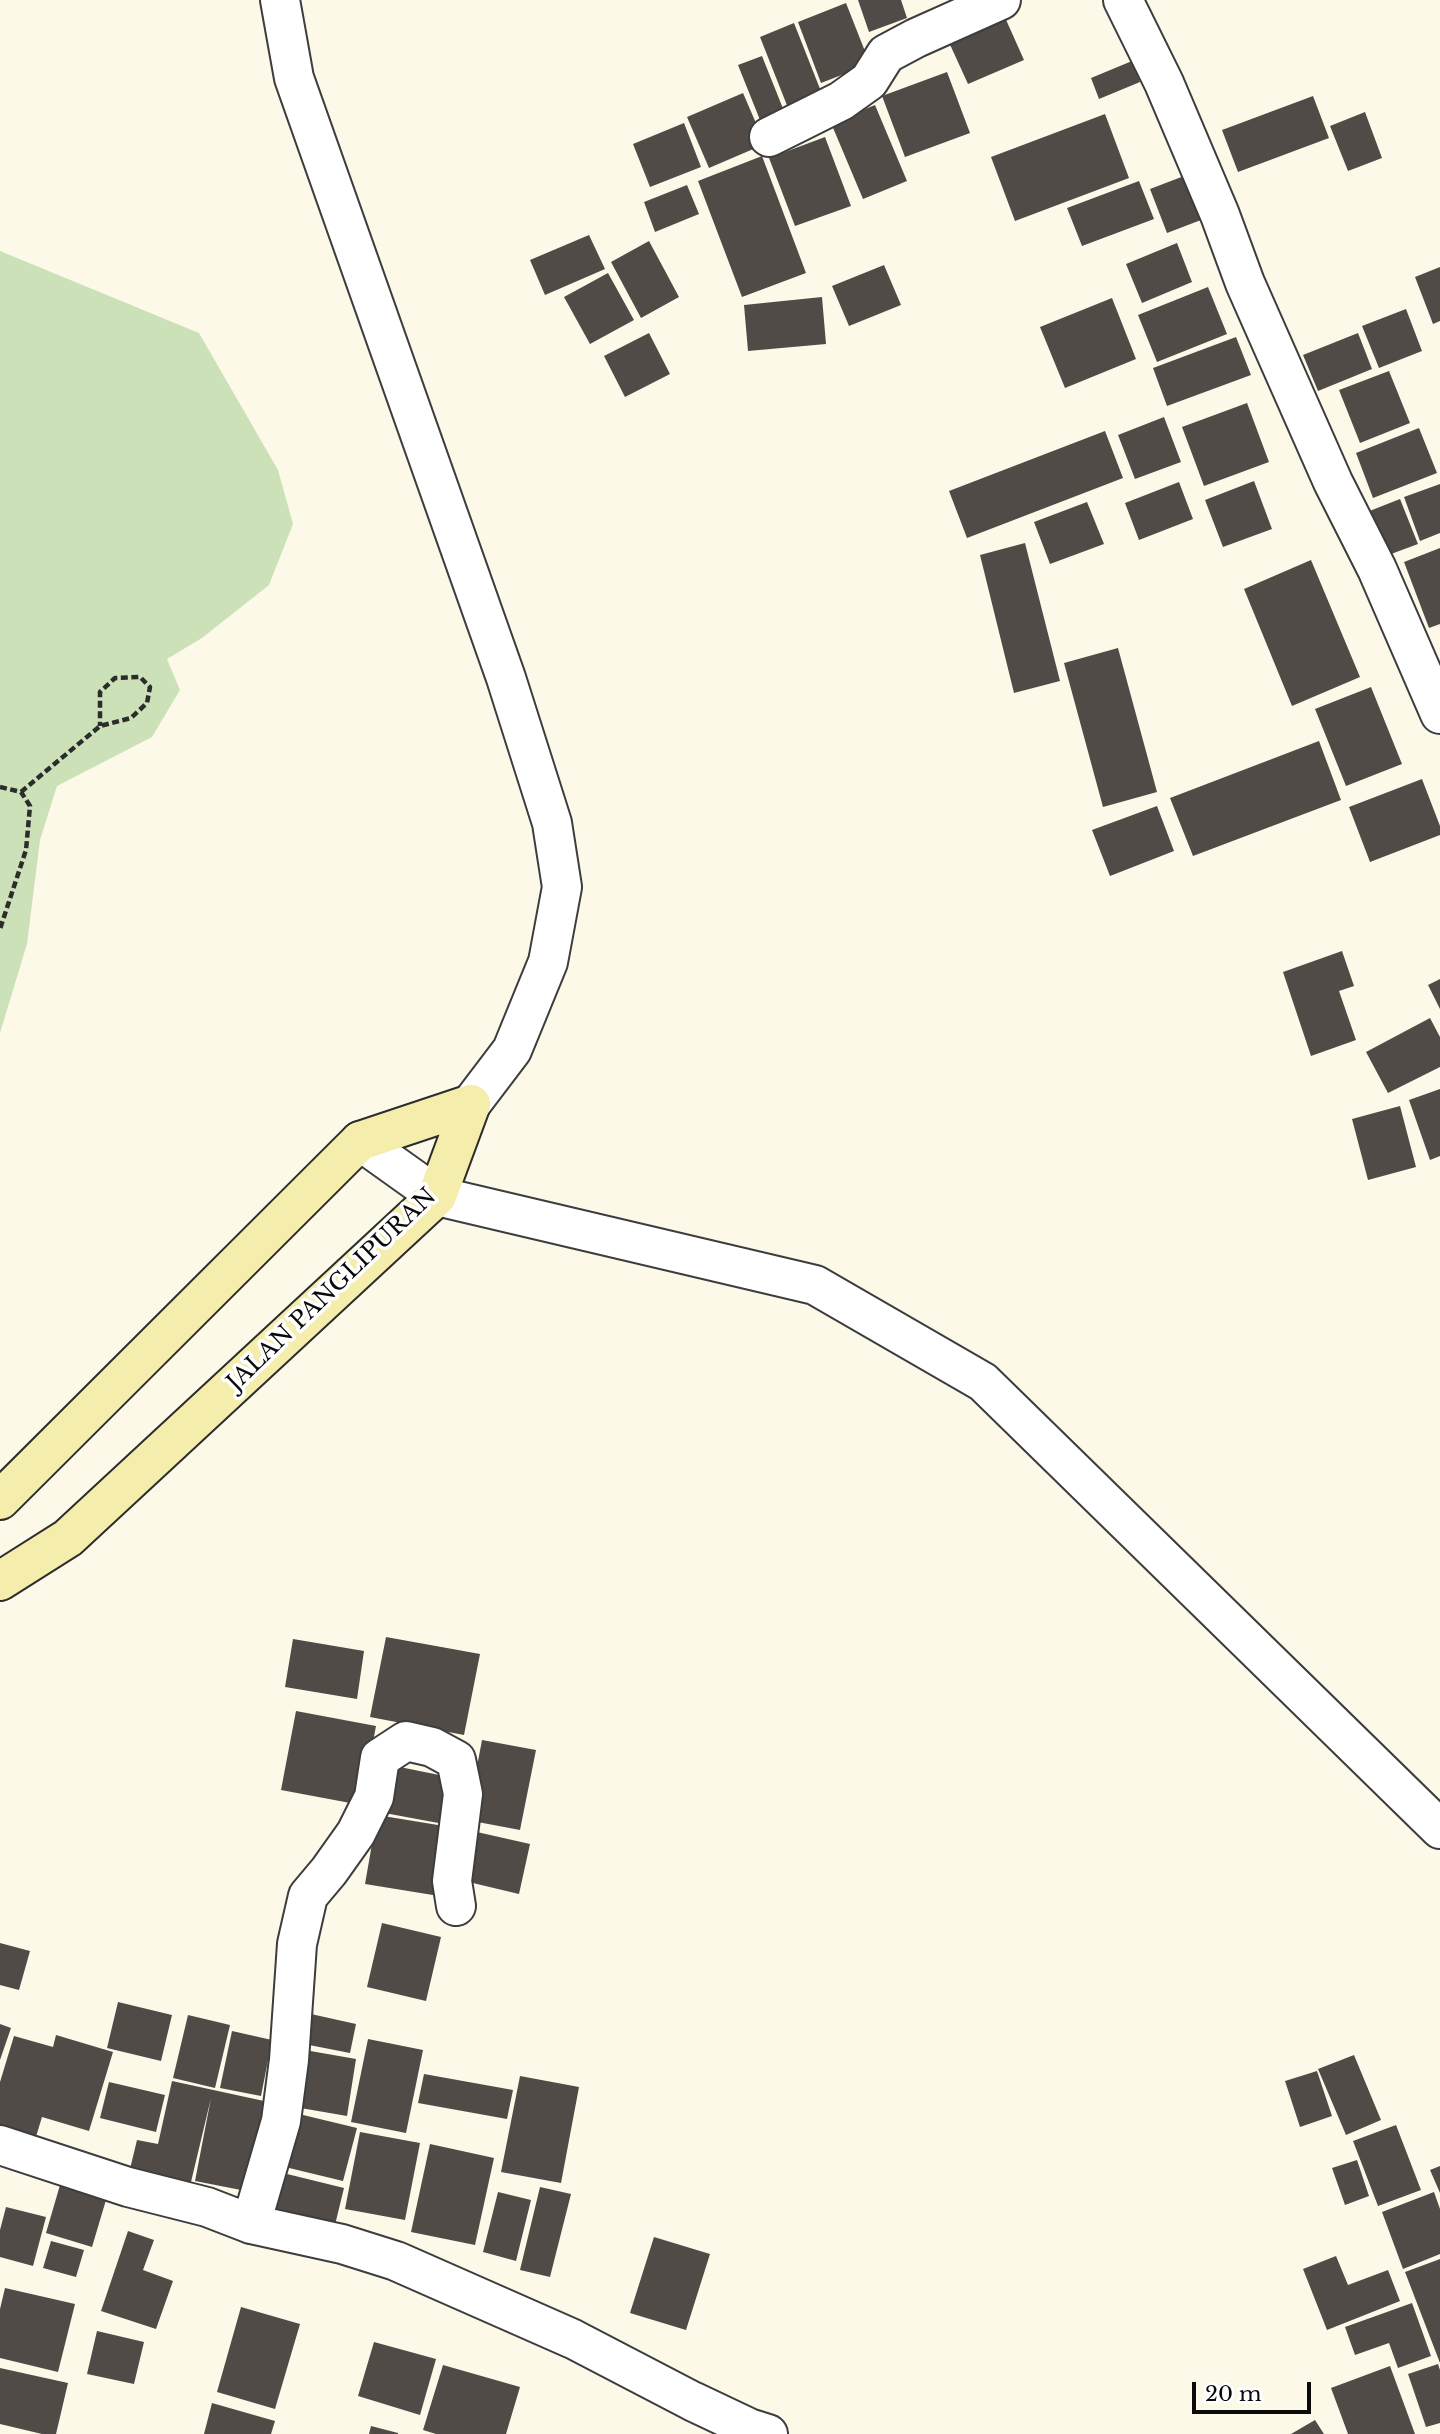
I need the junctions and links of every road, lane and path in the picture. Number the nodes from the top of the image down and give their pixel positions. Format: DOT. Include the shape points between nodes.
graph roads {
  1 [pos="280,0"];
  2 [pos="1001,0"];
  3 [pos="1123,0"];
  4 [pos="769,137"];
  5 [pos="1427,645"];
  6 [pos="1440,714"];
  7 [pos="100,726"];
  8 [pos="0,786"];
  9 [pos="21,792"];
  10 [pos="0,929"];
  11 [pos="471,1104"];
  12 [pos="360,1141"];
  13 [pos="437,1196"];
  14 [pos="0,1500"];
  15 [pos="0,1581"];
  16 [pos="1440,1829"];
  17 [pos="456,1906"];
  18 [pos="0,2145"];
  19 [pos="251,2224"];
  20 [pos="768,2434"];
  1 -- 11 [label="street" via="294,78 506,678 552,823 562,887 548,962 512,1050"];
  2 -- 4 [label="street" via="886,54 869,81"];
  3 -- 5 [label="street" via="1164,83 1333,482 1377,569"];
  5 -- 6 [label="street"];
  7 -- 7 [label="path" via="131,718 147,703 150,687 140,677 115,678 100,692"];
  7 -- 9 [label="path"];
  8 -- 9 [label="path"];
  9 -- 10 [label="path" via="30,806 26,850"];
  11 -- 12 [label="main road"];
  11 -- 13 [label="main road, JALAN PANGLIPURAN"];
  12 -- 13 [label="street"];
  12 -- 14 [label="main road"];
  13 -- 15 [label="main road, JALAN PANGLIPURAN" via="68,1538"];
  13 -- 16 [label="street" via="815,1285 983,1382"];
  17 -- 19 [label="street" via="453,1881 463,1794 456,1760 432,1747 406,1741 380,1758 374,1797 356,1833 308,1896 296,1944 281,2121"];
  18 -- 19 [label="street"];
  19 -- 20 [label="street" via="396,2261 573,2339 692,2401"];
}
